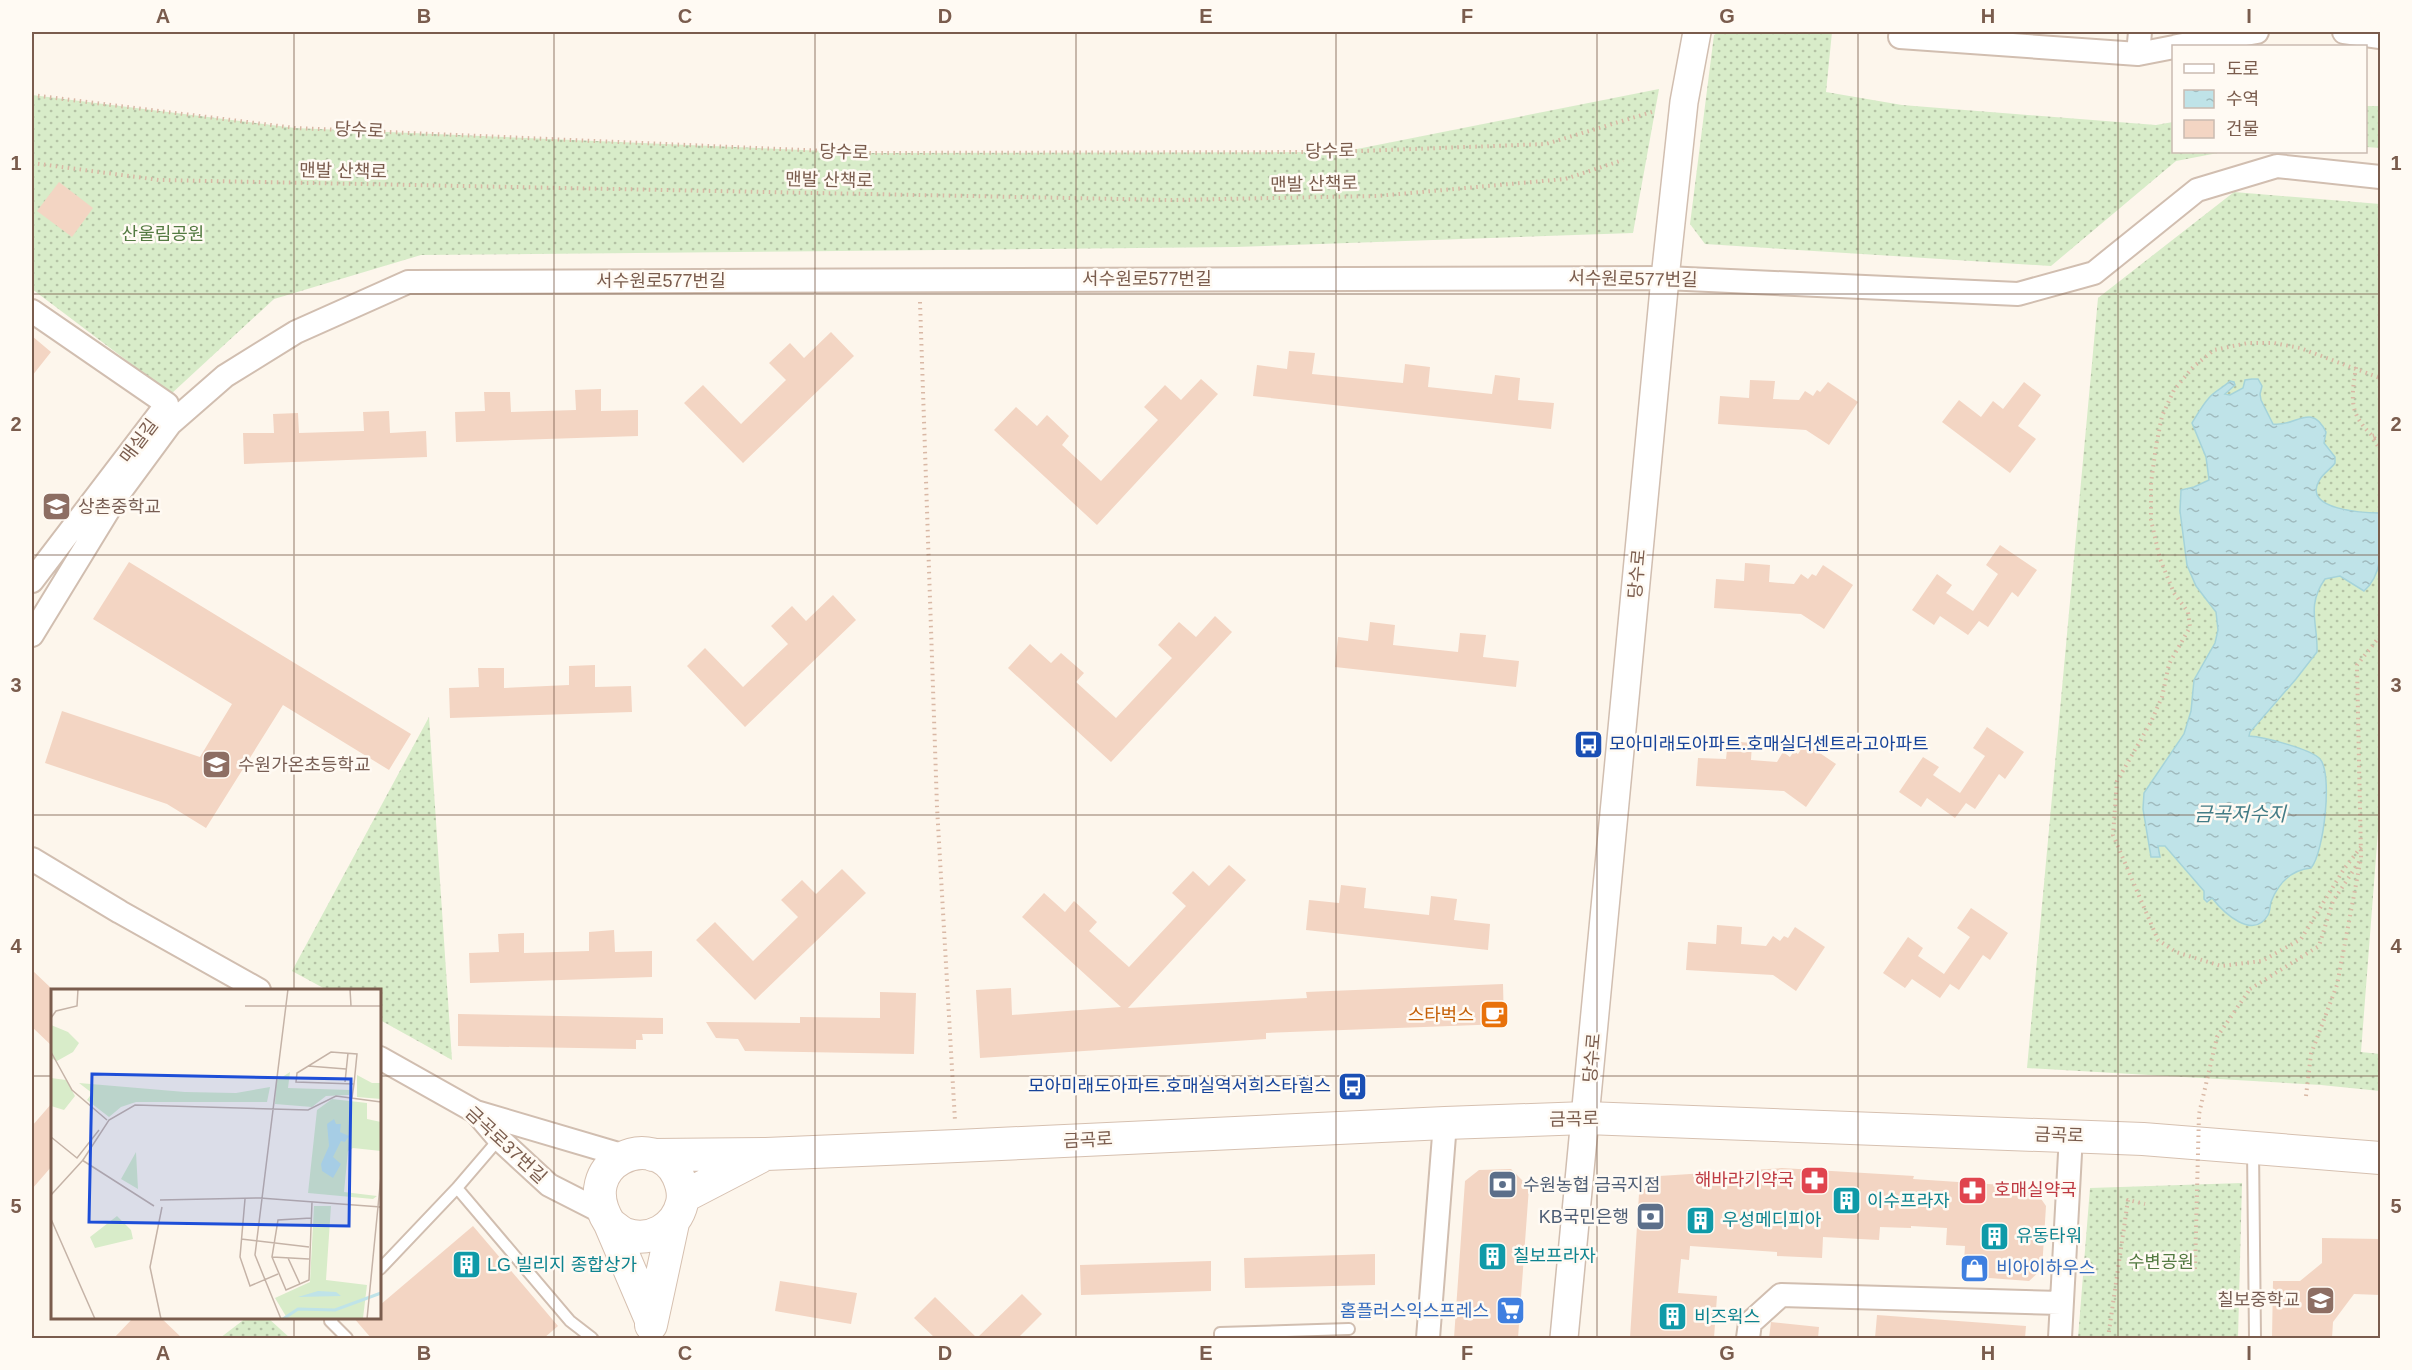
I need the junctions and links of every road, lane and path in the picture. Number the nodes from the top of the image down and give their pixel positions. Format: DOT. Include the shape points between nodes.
graph roads {
  1 [pos="1697,32"];
  2 [pos="1901,32"];
  3 [pos="2257,32"];
  4 [pos="2344,32"];
  5 [pos="2351,32"];
  6 [pos="2380,38"];
  7 [pos="2139,43"];
  8 [pos="2186,45"];
  9 [pos="2172,47"];
  10 [pos="32,95"];
  11 [pos="1655,111"];
  12 [pos="1623,160"];
  13 [pos="32,163"];
  14 [pos="2380,177"];
  15 [pos="1665,278"];
  16 [pos="919,280"];
  17 [pos="32,311"];
  18 [pos="32,321"];
  19 [pos="2356,367"];
  20 [pos="2380,378"];
  21 [pos="164,420"];
  22 [pos="2380,434"];
  23 [pos="2372,436"];
  24 [pos="2380,443"];
  25 [pos="2380,450"];
  26 [pos="32,581"];
  27 [pos="32,635"];
  28 [pos="2380,636"];
  29 [pos="2361,847"];
  30 [pos="2361,858"];
  31 [pos="32,859"];
  32 [pos="257,989"];
  33 [pos="381,1059"];
  34 [pos="2306,1096"];
  35 [pos="476,1112"];
  36 [pos="1586,1118"];
  37 [pos="1445,1123"];
  38 [pos="2071,1135"];
  39 [pos="499,1139"];
  40 [pos="957,1146"];
  41 [pos="2253,1149"];
  42 [pos="766,1154"];
  43 [pos="639,1155"];
  44 [pos="2380,1158"];
  45 [pos="457,1188"];
  46 [pos="2145,1204"];
  47 [pos="678,1210"];
  48 [pos="606,1218"];
  49 [pos="381,1268"];
  50 [pos="2195,1269"];
  51 [pos="2061,1303"];
  52 [pos="332,1319"];
  53 [pos="650,1329"];
  54 [pos="1349,1329"];
  55 [pos="347,1338"];
  56 [pos="592,1338"];
  57 [pos="1220,1338"];
  58 [pos="1428,1338"];
  59 [pos="1564,1338"];
  60 [pos="1748,1338"];
  61 [pos="2060,1338"];
  62 [pos="2108,1338"];
  63 [pos="2255,1338"];
  1 -- 15 [label="street, 당수로" via="1684,102"];
  2 -- 7 [label="street" via="1900,37"];
  3 -- 8 [label="street"];
  4 -- 5 [label="street"];
  5 -- 6 [label="street"];
  7 -- 9 [label="street"];
  10 -- 11 [label="path, 당수로" via="295,128 872,153 1333,152 1546,144"];
  12 -- 13 [label="path, 맨발 산책로" via="1564,179 1377,196 1171,200 159,180"];
  14 -- 15 [label="street, 서수원로577번길" via="2277,166 2197,190 2094,273 2018,294"];
  15 -- 16 [label="street, 서수원로577번길"];
  15 -- 36 [label="street, 당수로"];
  16 -- 21 [label="street, 서수원로577번길" via="408,282 296,332"];
  16 -- 40 [label="path" via="937,807"];
  17 -- 21 [label="street, 매실길" via="167,404"];
  18 -- 21 [label="street"];
  19 -- 20 [label="path"];
  19 -- 23 [label="path" via="2351,400 2363,428"];
  19 -- 29 [label="path" via="2300,348 2248,343 2214,350 2174,390 2162,416 2156,446 2151,520 2160,559 2174,594 2188,612 2190,627 2169,664 2162,697 2151,722 2117,781 2113,835 2158,940 2176,952 2221,966 2262,962 2301,939"];
  21 -- 26 [label="street, 매실길"];
  21 -- 27 [label="street, 서수원로577번길"];
  22 -- 23 [label="path"];
  23 -- 24 [label="path"];
  23 -- 25 [label="path"];
  28 -- 29 [label="path" via="2357,665"];
  29 -- 30 [label="path"];
  30 -- 34 [label="path" via="2337,985 2311,1054"];
  30 -- 50 [label="path, bridge" via="2333,901 2319,946 2250,989 2217,1037 2199,1114"];
  31 -- 32 [label="street"];
  33 -- 35 [label="street, 금곡로37번길"];
  35 -- 39 [label="street, 금곡로37번길"];
  35 -- 43 [label="street"];
  36 -- 37 [label="main road, 금곡로"];
  36 -- 38 [label="main road, 금곡로"];
  36 -- 59 [label="street, 당수로"];
  37 -- 40 [label="main road, 금곡로"];
  37 -- 58 [label="street"];
  38 -- 41 [label="main road, 금곡로"];
  38 -- 51 [label="street"];
  39 -- 45 [label="lane"];
  39 -- 48 [label="street, 금곡로37번길" via="549,1185"];
  40 -- 42 [label="main road, 금곡로"];
  41 -- 44 [label="main road, 금곡로"];
  41 -- 63 [label="lane"];
  42 -- 43 [label="main road, 금곡로"];
  42 -- 47 [label="main road, 금곡로"];
  43 -- 47 [label="main road" via="666,1161 676,1171 682,1184"];
  43 -- 48 [label="main road" via="614,1163 605,1173 599,1199"];
  45 -- 49 [label="lane"];
  45 -- 56 [label="lane" via="570,1321"];
  46 -- 62 [label="path" via="2128,1200"];
  47 -- 48 [label="main road" via="658,1234 641,1237 624,1234"];
  47 -- 53 [label="main road"];
  48 -- 53 [label="main road"];
  51 -- 60 [label="street" via="1781,1295 1750,1323"];
  51 -- 61 [label="street"];
  52 -- 55 [label="lane"];
  54 -- 57 [label="lane" via="1220,1333"];
}
